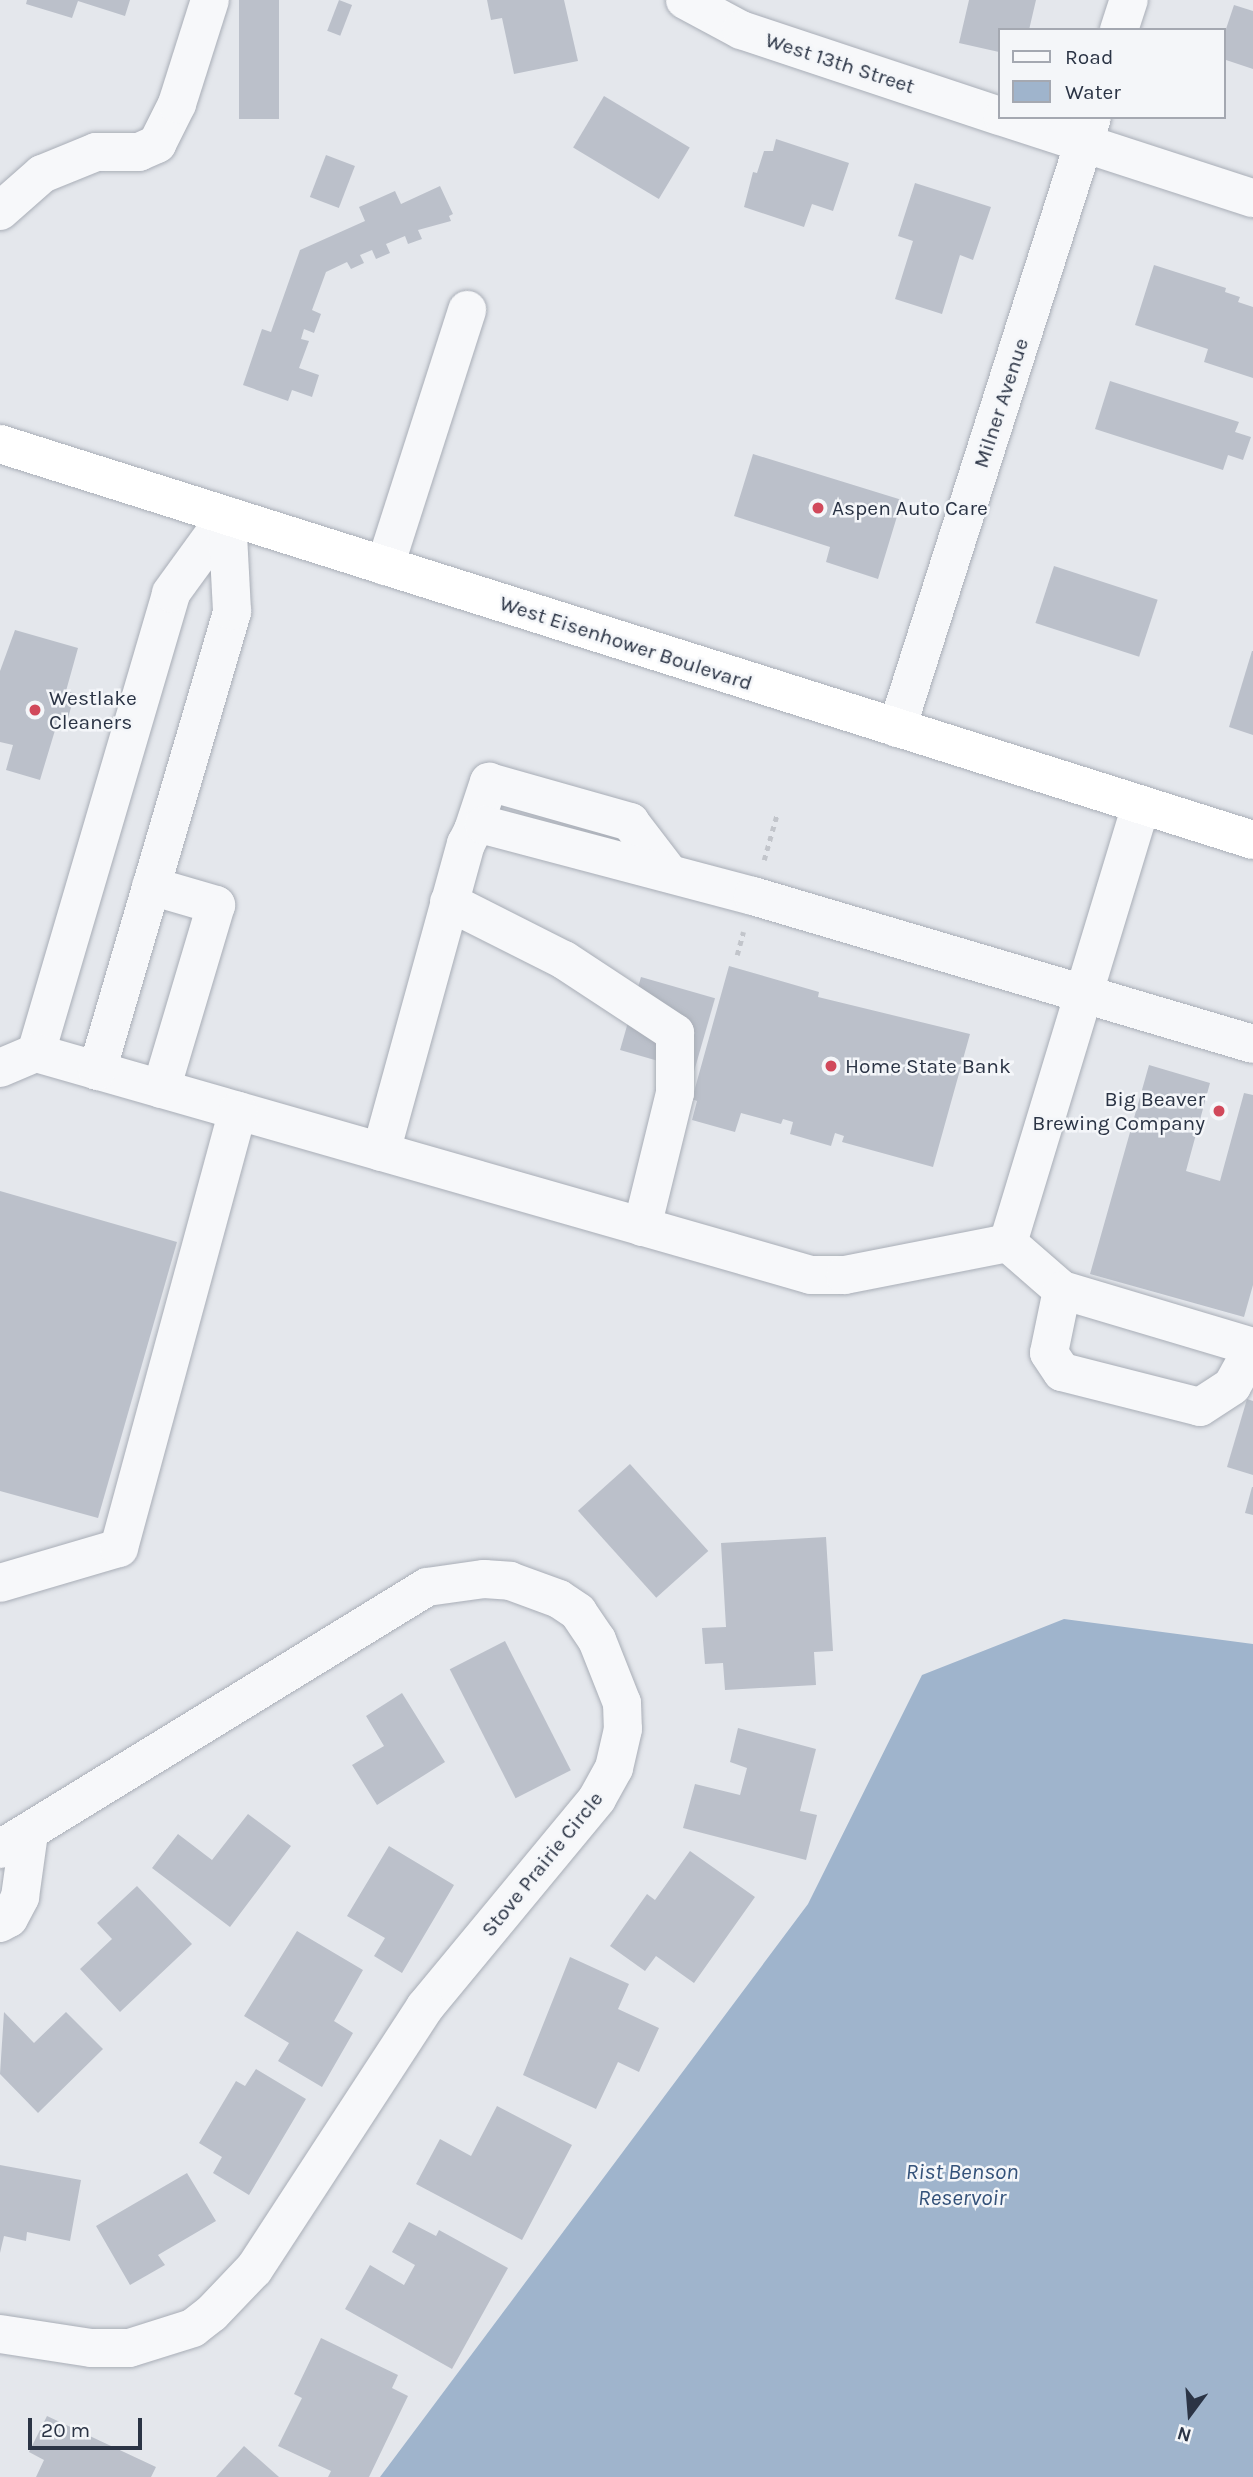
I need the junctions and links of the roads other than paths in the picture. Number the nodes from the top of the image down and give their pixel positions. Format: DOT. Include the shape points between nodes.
graph roads {
  1 [pos="210,0"];
  2 [pos="685,0"];
  3 [pos="1129,0"];
  4 [pos="1120,28"];
  5 [pos="998,116"];
  6 [pos="1013,119"];
  7 [pos="1088,131"];
  8 [pos="1253,198"];
  9 [pos="0,211"];
  10 [pos="467,310"];
  11 [pos="0,444"];
  12 [pos="227,516"];
  13 [pos="385,566"];
  14 [pos="897,728"];
  15 [pos="1141,805"];
  16 [pos="1253,840"];
  17 [pos="151,886"];
  18 [pos="449,902"];
  19 [pos="1083,992"];
  20 [pos="1253,1044"];
  21 [pos="36,1053"];
  22 [pos="0,1068"];
  23 [pos="97,1071"];
  24 [pos="161,1089"];
  25 [pos="238,1111"];
  26 [pos="381,1152"];
  27 [pos="642,1227"];
  28 [pos="1008,1243"];
  29 [pos="1062,1290"];
  30 [pos="1253,1347"];
  31 [pos="0,1583"];
  32 [pos="15,1841"];
  33 [pos="0,1923"];
  34 [pos="0,2334"];
  1 -- 9 [label="street" via="177,104 158,144 139,152 96,152 42,174"];
  2 -- 5 [label="street, West 13th Street" via="741,30"];
  3 -- 4 [label="street"];
  6 -- 7 [label="street, West 13th Street"];
  7 -- 8 [label="street, West 13th Street"];
  7 -- 14 [label="street, Milner Avenue"];
  10 -- 13 [label="street"];
  11 -- 12 [label="highway, West Eisenhower Boulevard"];
  12 -- 13 [label="highway, West Eisenhower Boulevard"];
  12 -- 17 [label="street" via="232,611"];
  12 -- 21 [label="street" via="171,593"];
  13 -- 14 [label="highway, West Eisenhower Boulevard"];
  14 -- 15 [label="highway, West Eisenhower Boulevard"];
  15 -- 16 [label="highway, West Eisenhower Boulevard"];
  15 -- 19 [label="street"];
  17 -- 23 [label="street"];
  17 -- 24 [label="street" via="216,905"];
  18 -- 19 [label="street" via="473,830 484,825"];
  18 -- 26 [label="street"];
  18 -- 27 [label="street" via="564,960 675,1033 675,1093"];
  19 -- 20 [label="street"];
  19 -- 28 [label="street"];
  21 -- 22 [label="street"];
  21 -- 23 [label="street"];
  23 -- 24 [label="street"];
  24 -- 25 [label="street"];
  25 -- 26 [label="street"];
  25 -- 31 [label="street" via="119,1548"];
  26 -- 27 [label="street"];
  27 -- 28 [label="street" via="811,1275 845,1275"];
  28 -- 29 [label="street"];
  29 -- 30 [label="street"];
  29 -- 30 [label="street" via="1049,1353 1062,1372 1200,1406 1232,1386"];
  32 -- 33 [label="street" via="20,1897 9,1918"];
  32 -- 34 [label="street, Stove Prairie Circle" via="427,1587 497,1580 559,1599 578,1612 597,1640 622,1703 623,1729 614,1768 597,1799 425,2007 254,2269 212,2313 192,2328 129,2348 91,2348"];
}
